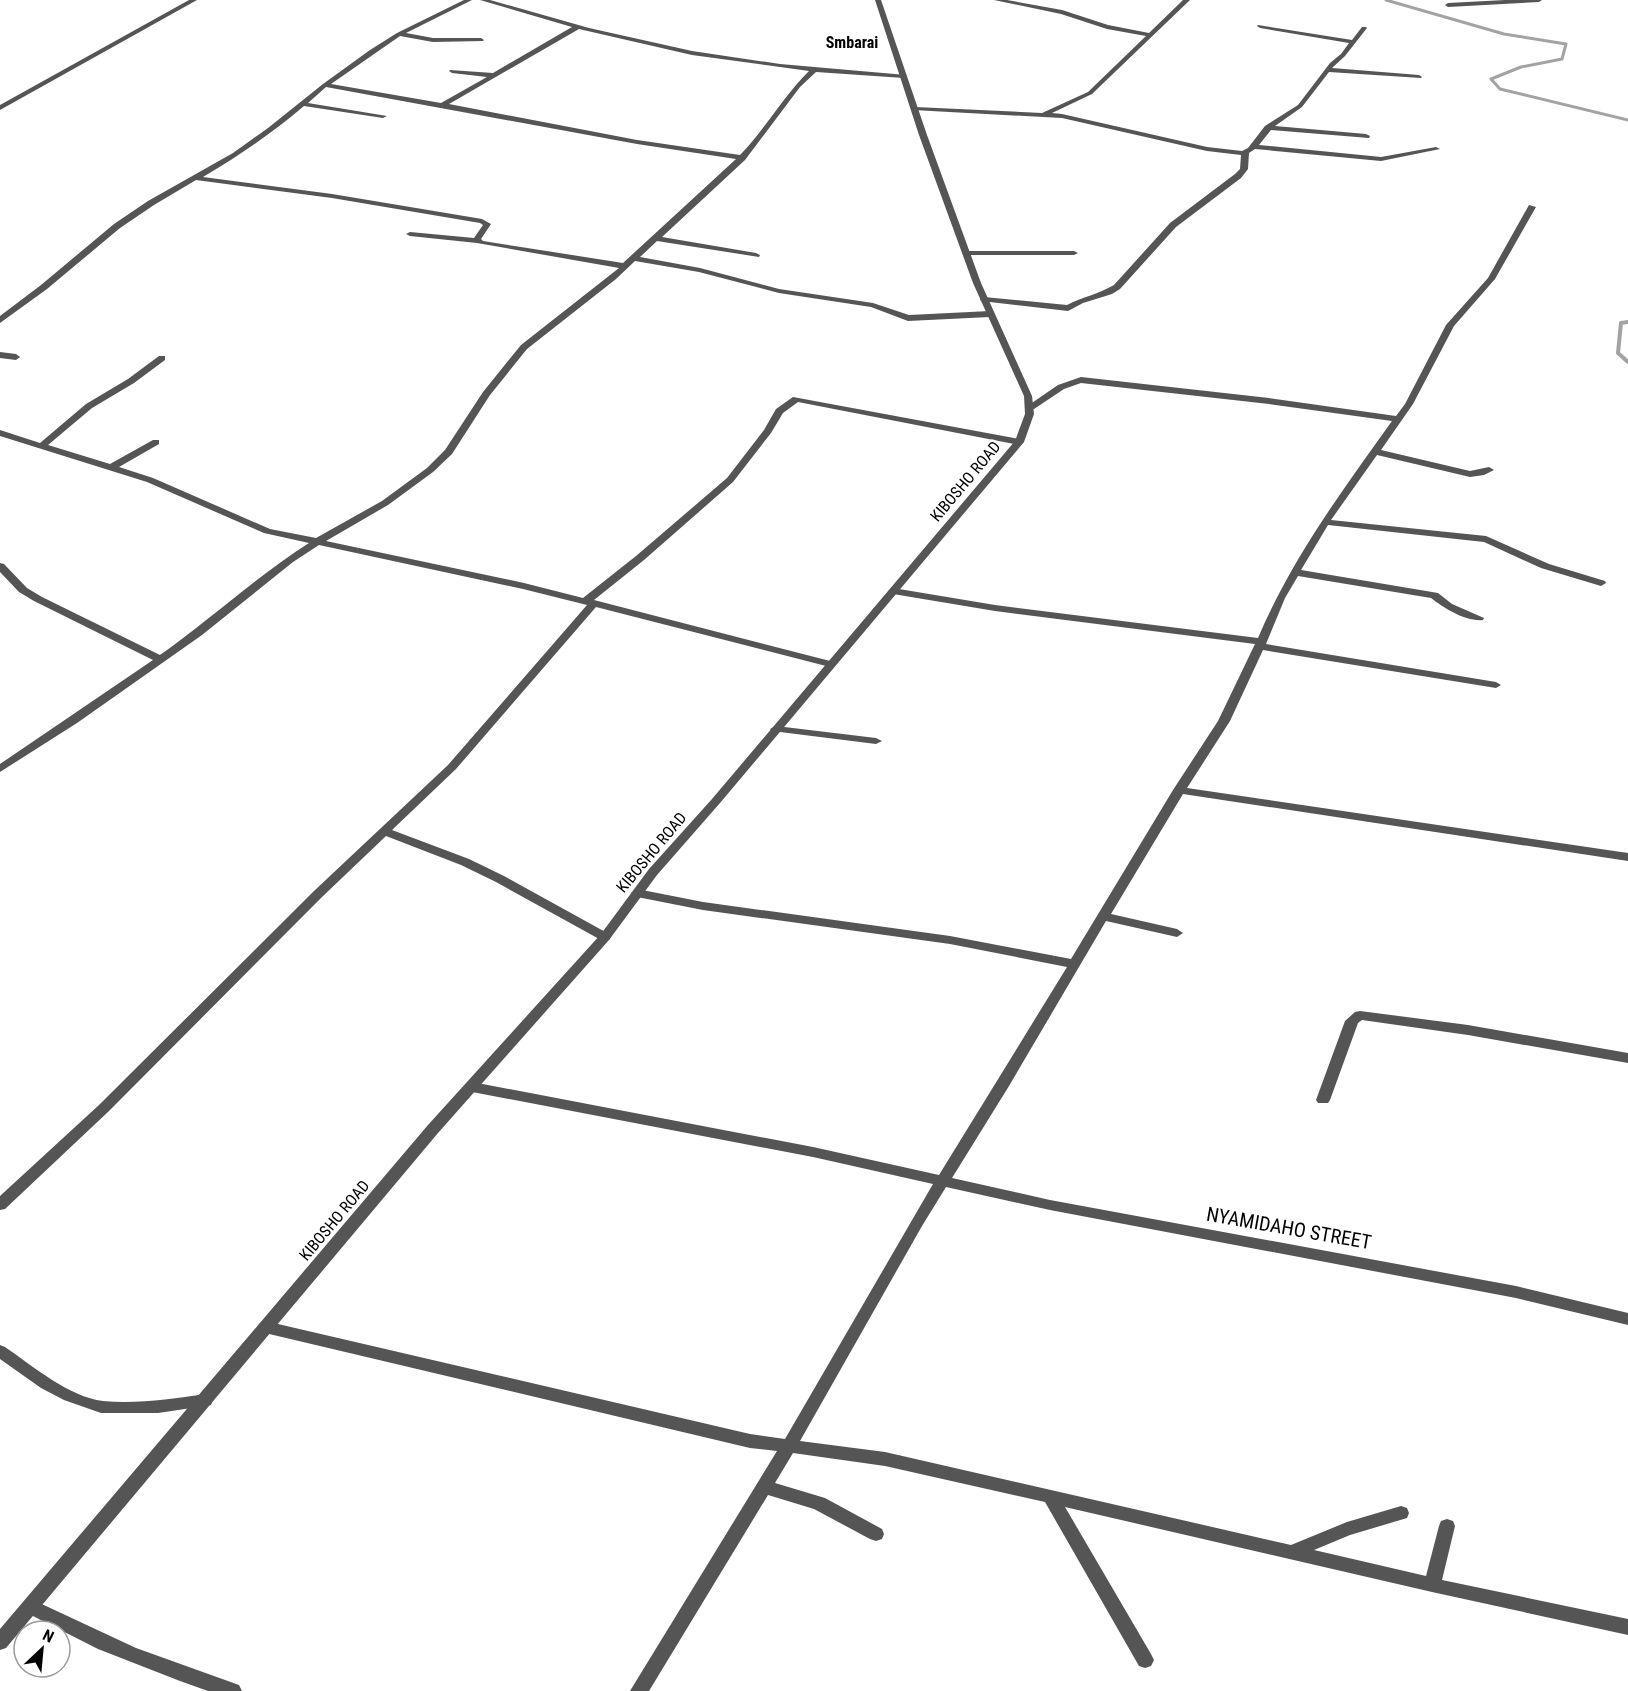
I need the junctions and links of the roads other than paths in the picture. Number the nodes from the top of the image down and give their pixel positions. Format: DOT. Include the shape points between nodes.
graph roads {
  1 [pos="194,0"];
  2 [pos="469,0"];
  3 [pos="483,0"];
  4 [pos="878,0"];
  5 [pos="997,0"];
  6 [pos="1187,0"];
  7 [pos="1518,0"];
  8 [pos="1539,0"];
  9 [pos="1448,5"];
  10 [pos="1260,26"];
  11 [pos="577,27"];
  12 [pos="1364,28"];
  13 [pos="399,34"];
  14 [pos="1152,35"];
  15 [pos="481,40"];
  16 [pos="1354,42"];
  17 [pos="815,69"];
  18 [pos="1328,70"];
  19 [pos="452,71"];
  20 [pos="493,75"];
  21 [pos="904,76"];
  22 [pos="1419,77"];
  23 [pos="325,86"];
  24 [pos="302,104"];
  25 [pos="443,105"];
  26 [pos="0,108"];
  27 [pos="915,109"];
  28 [pos="1044,114"];
  29 [pos="383,116"];
  30 [pos="1268,128"];
  31 [pos="1366,136"];
  32 [pos="1436,148"];
  33 [pos="1249,149"];
  34 [pos="742,158"];
  35 [pos="195,178"];
  36 [pos="1532,207"];
  37 [pos="410,234"];
  38 [pos="654,238"];
  39 [pos="477,241"];
  40 [pos="967,253"];
  41 [pos="1074,253"];
  42 [pos="756,255"];
  43 [pos="633,258"];
  44 [pos="624,266"];
  45 [pos="984,299"];
  46 [pos="990,314"];
  47 [pos="0,320"];
  48 [pos="0,355"];
  49 [pos="16,357"];
  50 [pos="162,358"];
  51 [pos="1031,407"];
  52 [pos="1398,419"];
  53 [pos="0,433"];
  54 [pos="156,442"];
  55 [pos="1019,442"];
  56 [pos="43,444"];
  57 [pos="1376,452"];
  58 [pos="112,467"];
  59 [pos="1489,470"];
  60 [pos="1325,522"];
  61 [pos="315,543"];
  62 [pos="0,566"];
  63 [pos="1295,572"];
  64 [pos="1601,583"];
  65 [pos="893,591"];
  66 [pos="590,602"];
  67 [pos="1479,618"];
  68 [pos="1261,644"];
  69 [pos="160,659"];
  70 [pos="830,664"];
  71 [pos="1496,685"];
  72 [pos="776,729"];
  73 [pos="876,741"];
  74 [pos="0,769"];
  75 [pos="1179,790"];
  76 [pos="383,831"];
  77 [pos="1628,857"];
  78 [pos="637,893"];
  79 [pos="1102,916"];
  80 [pos="1178,933"];
  81 [pos="605,937"];
  82 [pos="1073,964"];
  83 [pos="1628,1058"];
  84 [pos="472,1087"];
  85 [pos="1323,1100"];
  86 [pos="942,1180"];
  87 [pos="0,1205"];
  88 [pos="1628,1318"];
  89 [pos="265,1327"];
  90 [pos="0,1351"];
  91 [pos="205,1400"];
  92 [pos="789,1446"];
  93 [pos="764,1487"];
  94 [pos="1051,1498"];
  95 [pos="1401,1513"];
  96 [pos="1447,1526"];
  97 [pos="876,1534"];
  98 [pos="1292,1552"];
  99 [pos="1432,1586"];
  100 [pos="31,1607"];
  101 [pos="1628,1627"];
  102 [pos="0,1642"];
  103 [pos="1145,1660"];
  104 [pos="232,1691"];
  105 [pos="639,1691"];
  1 -- 26 [label="street"];
  2 -- 13 [label="street"];
  3 -- 11 [label="street"];
  4 -- 21 [label="street"];
  5 -- 14 [label="street"];
  6 -- 14 [label="street"];
  7 -- 8 [label="street"];
  7 -- 9 [label="street"];
  10 -- 16 [label="street"];
  11 -- 17 [label="street" via="712,56"];
  11 -- 20 [label="street"];
  12 -- 16 [label="street"];
  13 -- 15 [label="street" via="433,40"];
  13 -- 23 [label="street"];
  14 -- 28 [label="street" via="1090,93"];
  16 -- 18 [label="street"];
  17 -- 21 [label="street"];
  17 -- 34 [label="street"];
  18 -- 22 [label="street"];
  18 -- 30 [label="street" via="1300,106"];
  19 -- 20 [label="street"];
  20 -- 25 [label="street"];
  21 -- 27 [label="street"];
  23 -- 24 [label="street"];
  23 -- 25 [label="street"];
  24 -- 29 [label="street"];
  24 -- 35 [label="street" via="236,155"];
  25 -- 34 [label="street"];
  27 -- 28 [label="street"];
  27 -- 40 [label="street"];
  28 -- 33 [label="street" via="1234,153"];
  30 -- 31 [label="street"];
  30 -- 33 [label="street"];
  32 -- 33 [label="street" via="1398,158 1364,159"];
  33 -- 45 [label="street" via="1238,176 1173,225 1117,287 1068,308"];
  34 -- 38 [label="street"];
  35 -- 39 [label="street" via="486,222"];
  35 -- 47 [label="street" via="117,226"];
  36 -- 52 [label="street" via="1491,279 1450,325 1422,382"];
  37 -- 39 [label="street"];
  38 -- 42 [label="street"];
  38 -- 43 [label="street"];
  39 -- 44 [label="street"];
  40 -- 41 [label="street"];
  40 -- 45 [label="street"];
  43 -- 44 [label="street"];
  43 -- 46 [label="street" via="700,270 779,291 873,305 908,318"];
  44 -- 61 [label="street" via="524,347 486,394 448,452 430,470 385,503"];
  45 -- 46 [label="street"];
  46 -- 51 [label="street"];
  48 -- 49 [label="street"];
  50 -- 56 [label="street" via="89,406"];
  51 -- 52 [label="street" via="1061,385 1081,381"];
  51 -- 55 [label="street, KIBOSHO ROAD"];
  52 -- 57 [label="street"];
  53 -- 56 [label="street"];
  54 -- 58 [label="street"];
  55 -- 65 [label="street, KIBOSHO ROAD"];
  55 -- 66 [label="street" via="796,399 779,411 730,480"];
  56 -- 58 [label="street"];
  57 -- 59 [label="street" via="1470,474"];
  57 -- 60 [label="street"];
  58 -- 61 [label="street" via="180,492 250,526"];
  60 -- 63 [label="street"];
  60 -- 64 [label="street" via="1486,539 1545,566"];
  61 -- 66 [label="street"];
  61 -- 69 [label="street"];
  62 -- 69 [label="street" via="31,595"];
  63 -- 67 [label="street" via="1434,595 1448,606"];
  63 -- 68 [label="street"];
  65 -- 68 [label="street"];
  65 -- 70 [label="street, KIBOSHO ROAD"];
  66 -- 70 [label="street"];
  66 -- 76 [label="street" via="452,767"];
  68 -- 71 [label="street"];
  68 -- 75 [label="street" via="1224,721"];
  69 -- 74 [label="street"];
  70 -- 72 [label="street, KIBOSHO ROAD"];
  72 -- 73 [label="street"];
  72 -- 78 [label="street, KIBOSHO ROAD"];
  75 -- 77 [label="street"];
  75 -- 79 [label="street"];
  76 -- 81 [label="street" via="492,874"];
  76 -- 87 [label="street" via="104,1108"];
  78 -- 81 [label="street, KIBOSHO ROAD"];
  78 -- 82 [label="street" via="950,940"];
  79 -- 80 [label="street"];
  79 -- 82 [label="street"];
  81 -- 84 [label="street, KIBOSHO ROAD"];
  82 -- 86 [label="street"];
  83 -- 85 [label="street" via="1360,1015 1352,1021"];
  84 -- 86 [label="street, NYAMIDAHO STREET" via="690,1127"];
  84 -- 89 [label="street, KIBOSHO ROAD"];
  86 -- 88 [label="street, NYAMIDAHO STREET" via="1061,1208 1505,1290"];
  86 -- 92 [label="street"];
  89 -- 91 [label="street, KIBOSHO ROAD"];
  89 -- 92 [label="street" via="750,1441"];
  90 -- 91 [label="street" via="46,1384 101,1407 158,1407"];
  91 -- 100 [label="street, KIBOSHO ROAD"];
  92 -- 93 [label="street"];
  92 -- 94 [label="street" via="885,1459"];
  93 -- 97 [label="street" via="819,1503"];
  93 -- 105 [label="street"];
  94 -- 98 [label="street"];
  94 -- 103 [label="street"];
  95 -- 98 [label="street" via="1347,1529"];
  96 -- 99 [label="street"];
  98 -- 99 [label="street"];
  99 -- 101 [label="street"];
  100 -- 102 [label="street, KIBOSHO ROAD"];
  100 -- 104 [label="street" via="81,1635"];
}
